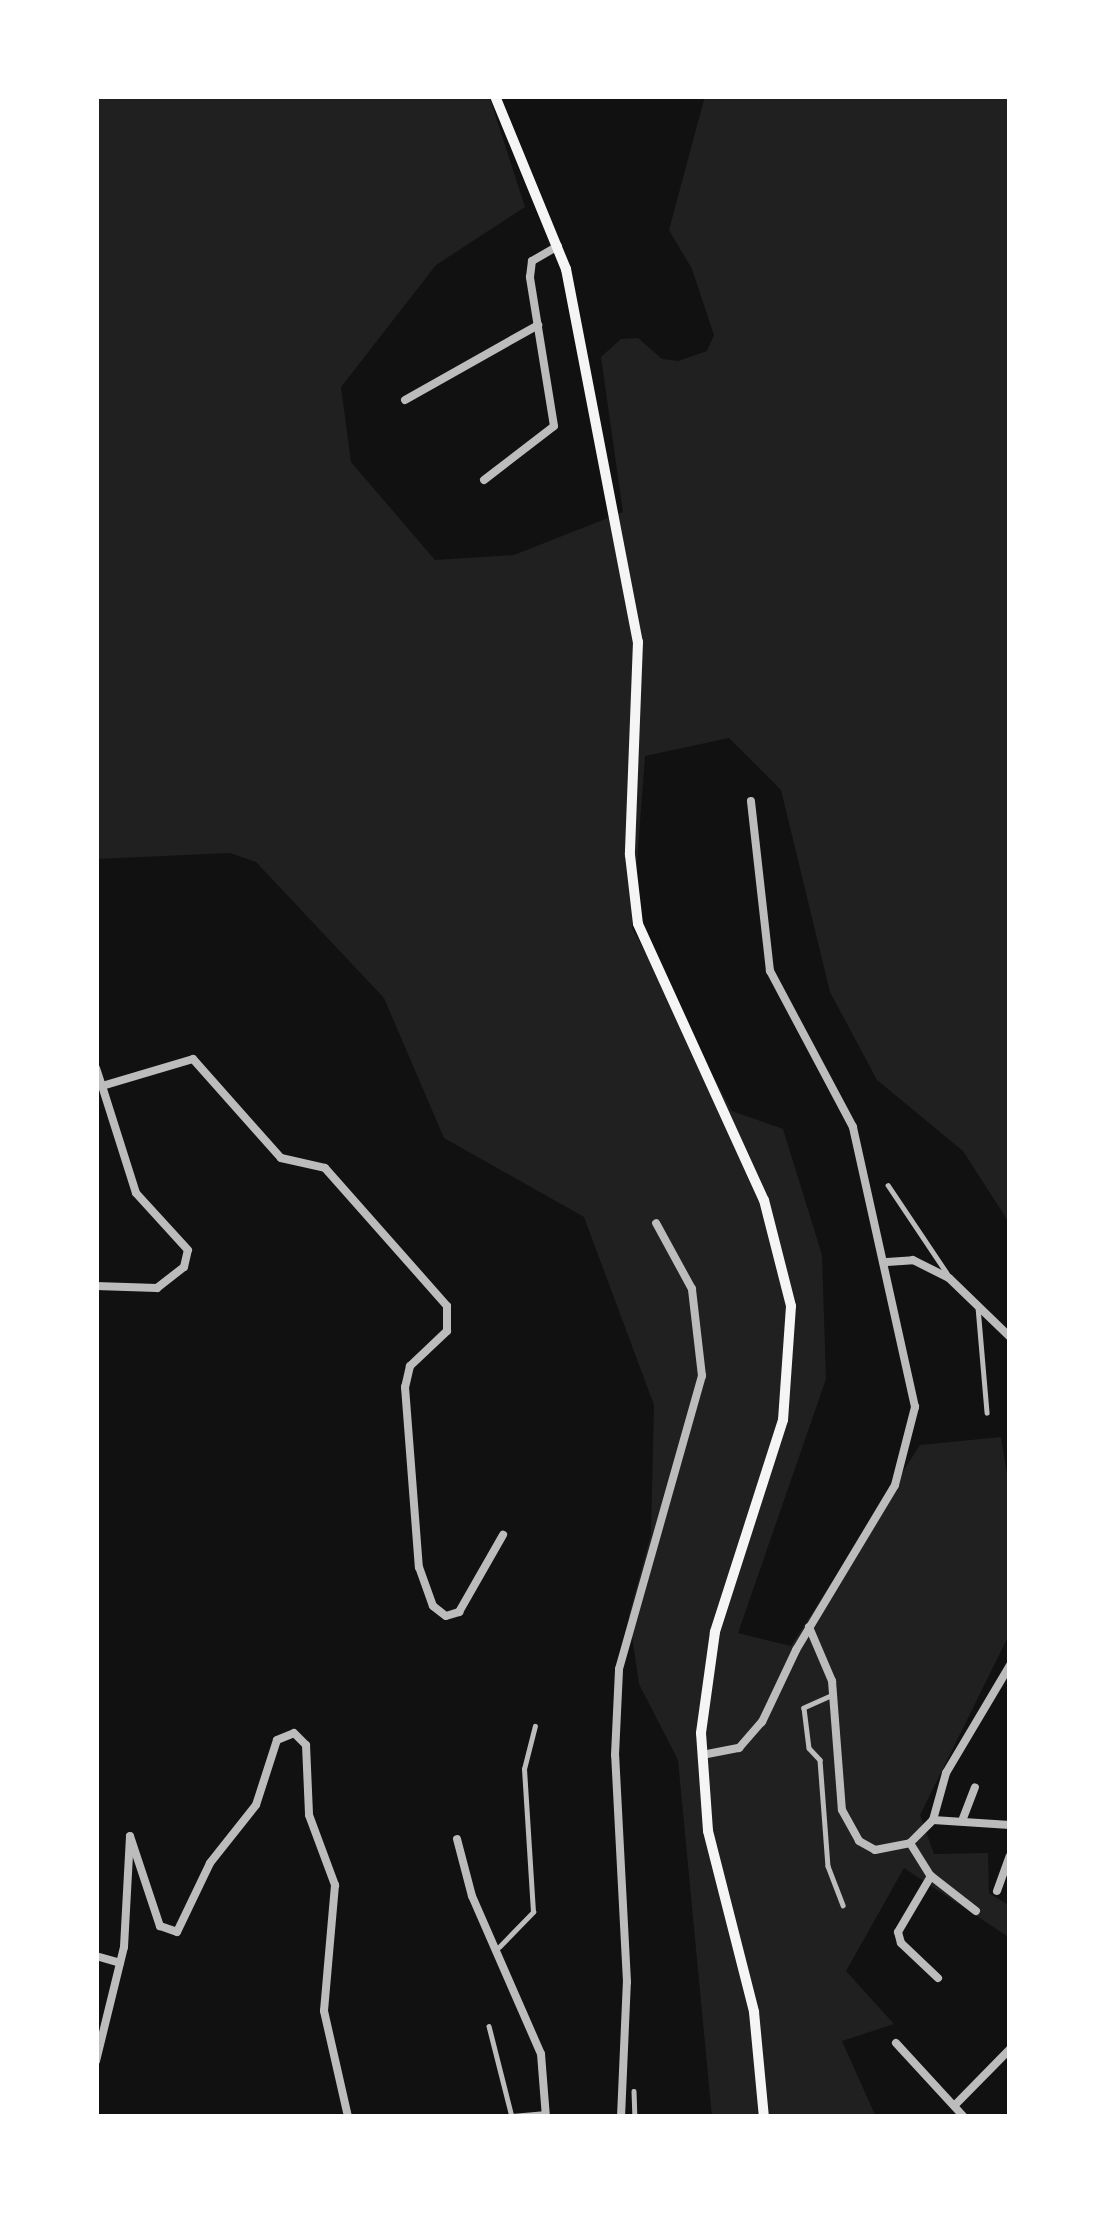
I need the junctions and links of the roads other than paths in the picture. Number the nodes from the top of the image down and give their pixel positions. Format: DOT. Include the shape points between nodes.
graph roads {
  1 [pos="495,96"];
  2 [pos="559,246"];
  3 [pos="538,325"];
  4 [pos="405,400"];
  5 [pos="484,480"];
  6 [pos="751,801"];
  7 [pos="96,1068"];
  8 [pos="102,1086"];
  9 [pos="888,1185"];
  10 [pos="656,1223"];
  11 [pos="887,1262"];
  12 [pos="949,1278"];
  13 [pos="96,1286"];
  14 [pos="979,1307"];
  15 [pos="1010,1337"];
  16 [pos="987,1413"];
  17 [pos="503,1535"];
  18 [pos="809,1627"];
  19 [pos="1010,1665"];
  20 [pos="833,1695"];
  21 [pos="536,1726"];
  22 [pos="701,1756"];
  23 [pos="975,1787"];
  24 [pos="933,1820"];
  25 [pos="962,1822"];
  26 [pos="1010,1825"];
  27 [pos="457,1839"];
  28 [pos="910,1843"];
  29 [pos="1010,1856"];
  30 [pos="932,1876"];
  31 [pos="997,1892"];
  32 [pos="843,1905"];
  33 [pos="976,1911"];
  34 [pos="499,1947"];
  35 [pos="96,1956"];
  36 [pos="120,1963"];
  37 [pos="938,1978"];
  38 [pos="489,2026"];
  39 [pos="896,2042"];
  40 [pos="1010,2049"];
  41 [pos="96,2061"];
  42 [pos="634,2091"];
  43 [pos="955,2105"];
  44 [pos="546,2115"];
  45 [pos="512,2116"];
  46 [pos="348,2117"];
  47 [pos="621,2117"];
  48 [pos="635,2117"];
  49 [pos="764,2117"];
  50 [pos="964,2117"];
  1 -- 2 [label="main road"];
  2 -- 3 [label="street" via="532,261"];
  2 -- 22 [label="main road" via="638,642 629,855 638,924 764,1200 791,1306 783,1420 715,1632"];
  3 -- 4 [label="street"];
  3 -- 5 [label="street" via="554,426"];
  6 -- 11 [label="street" via="770,971 853,1126"];
  7 -- 8 [label="street"];
  8 -- 13 [label="street" via="136,1193 188,1250 174,1281 157,1288"];
  8 -- 17 [label="street" via="193,1059 281,1158 325,1168 452,1319 410,1366 405,1387 419,1568 433,1606 446,1616 459,1612"];
  9 -- 12 [label="lane"];
  10 -- 47 [label="street" via="692,1288 704,1347 692,1423 619,1670 615,1755 627,1982"];
  11 -- 12 [label="street" via="913,1260"];
  11 -- 18 [label="street" via="912,1375 910,1447"];
  12 -- 14 [label="street"];
  14 -- 15 [label="street"];
  14 -- 16 [label="lane"];
  18 -- 20 [label="street"];
  18 -- 22 [label="street" via="752,1737 727,1753"];
  19 -- 24 [label="street" via="946,1773"];
  20 -- 28 [label="street" via="849,1828 874,1850"];
  20 -- 32 [label="lane" via="804,1708 809,1748 820,1760 828,1866"];
  21 -- 34 [label="lane" via="524,1769 533,1912"];
  22 -- 49 [label="main road" via="711,1846 754,2012"];
  23 -- 25 [label="street"];
  24 -- 25 [label="street"];
  24 -- 28 [label="street"];
  25 -- 26 [label="street"];
  27 -- 34 [label="street"];
  28 -- 30 [label="street"];
  29 -- 31 [label="street"];
  30 -- 33 [label="street"];
  30 -- 37 [label="street" via="898,1932"];
  34 -- 44 [label="street" via="542,2054"];
  35 -- 36 [label="street"];
  36 -- 41 [label="street"];
  36 -- 46 [label="street" via="130,1836 160,1926 177,1932 210,1863 256,1805 277,1740 302,1737 309,1815 335,1885 324,2011"];
  38 -- 45 [label="lane"];
  39 -- 43 [label="street"];
  40 -- 43 [label="street"];
  42 -- 48 [label="lane"];
  43 -- 50 [label="street"];
  44 -- 45 [label="lane"];
}
